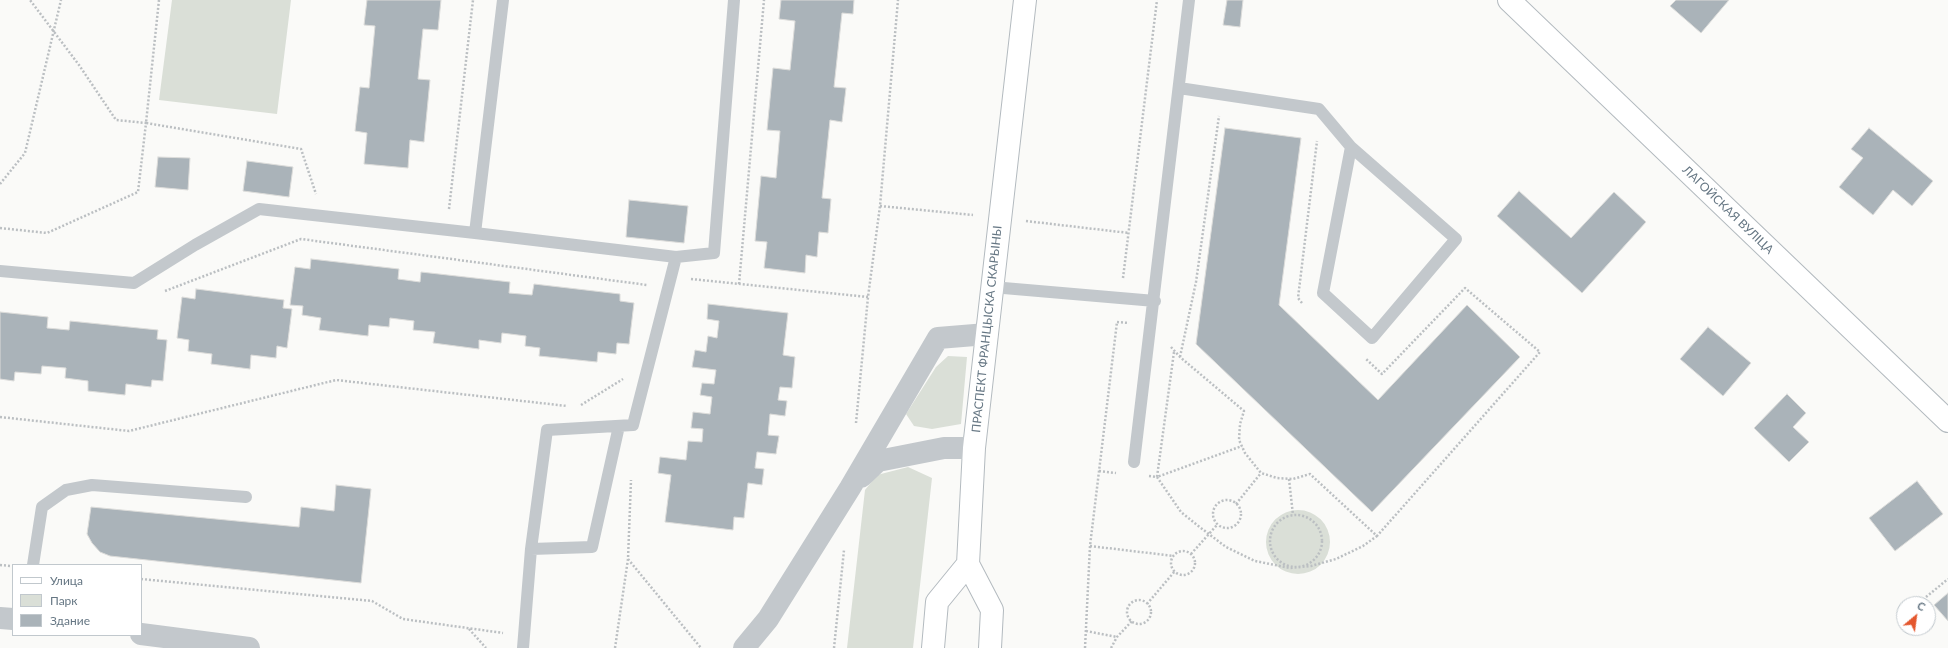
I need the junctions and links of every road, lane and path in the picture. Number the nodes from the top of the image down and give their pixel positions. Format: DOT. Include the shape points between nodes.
graph roads {
  1 [pos="30,0"];
  2 [pos="61,0"];
  3 [pos="159,0"];
  4 [pos="473,0"];
  5 [pos="503,0"];
  6 [pos="734,0"];
  7 [pos="764,0"];
  8 [pos="898,0"];
  9 [pos="1024,0"];
  10 [pos="1158,0"];
  11 [pos="1189,0"];
  12 [pos="1508,0"];
  13 [pos="54,32"];
  14 [pos="1179,88"];
  15 [pos="146,123"];
  16 [pos="1351,147"];
  17 [pos="0,184"];
  18 [pos="317,199"];
  19 [pos="478,214"];
  20 [pos="0,228"];
  21 [pos="475,233"];
  22 [pos="676,257"];
  23 [pos="0,271"];
  24 [pos="687,279"];
  25 [pos="739,285"];
  26 [pos="992,287"];
  27 [pos="646,292"];
  28 [pos="160,293"];
  29 [pos="868,297"];
  30 [pos="1120,298"];
  31 [pos="1155,302"];
  32 [pos="1117,322"];
  33 [pos="1152,324"];
  34 [pos="987,334"];
  35 [pos="1174,352"];
  36 [pos="627,377"];
  37 [pos="571,406"];
  38 [pos="579,407"];
  39 [pos="0,417"];
  40 [pos="1948,421"];
  41 [pos="856,424"];
  42 [pos="619,426"];
  43 [pos="1242,446"];
  44 [pos="974,448"];
  45 [pos="1134,462"];
  46 [pos="1099,471"];
  47 [pos="1121,473"];
  48 [pos="631,474"];
  49 [pos="1143,476"];
  50 [pos="1157,477"];
  51 [pos="1289,479"];
  52 [pos="850,488"];
  53 [pos="246,498"];
  54 [pos="1236,504"];
  55 [pos="1293,515"];
  56 [pos="1217,525"];
  57 [pos="1209,534"];
  58 [pos="1376,536"];
  59 [pos="1090,546"];
  60 [pos="844,548"];
  61 [pos="531,549"];
  62 [pos="1191,554"];
  63 [pos="1174,556"];
  64 [pos="628,558"];
  65 [pos="33,564"];
  66 [pos="968,564"];
  67 [pos="0,565"];
  68 [pos="12,566"];
  69 [pos="1300,567"];
  70 [pos="1174,571"];
  71 [pos="142,579"];
  72 [pos="1948,579"];
  73 [pos="1927,596"];
  74 [pos="1147,604"];
  75 [pos="0,618"];
  76 [pos="12,619"];
  77 [pos="1132,621"];
  78 [pos="469,628"];
  79 [pos="1086,631"];
  80 [pos="142,634"];
  81 [pos="1117,637"];
  82 [pos="523,642"];
  83 [pos="250,648"];
  84 [pos="486,648"];
  85 [pos="615,648"];
  86 [pos="701,648"];
  87 [pos="744,648"];
  88 [pos="834,648"];
  89 [pos="933,648"];
  90 [pos="990,648"];
  91 [pos="1085,648"];
  92 [pos="1111,648"];
  1 -- 13 [label="path"];
  2 -- 13 [label="path"];
  3 -- 15 [label="path"];
  4 -- 19 [label="path" via="449,211"];
  5 -- 19 [label="lane"];
  6 -- 22 [label="lane" via="714,253"];
  7 -- 25 [label="path"];
  8 -- 29 [label="path" via="880,206"];
  9 -- 26 [label="main road, ПРАСПЕКТ ФРАНЦЫСКА СКАРЫНЫ"];
  10 -- 30 [label="path"];
  11 -- 14 [label="lane"];
  12 -- 40 [label="main road, ЛАГОЙСКАЯ ВУЛІЦА"];
  13 -- 15 [label="path" via="116,120"];
  13 -- 17 [label="path" via="25,153"];
  14 -- 16 [label="lane" via="1319,109"];
  14 -- 31 [label="lane"];
  15 -- 18 [label="path" via="301,149"];
  15 -- 20 [label="path" via="138,192 47,233"];
  16 -- 16 [label="lane" via="1323,293 1372,338 1456,239"];
  19 -- 21 [label="lane"];
  21 -- 22 [label="lane"];
  21 -- 23 [label="lane" via="259,209 134,283"];
  22 -- 42 [label="lane" via="633,425"];
  24 -- 25 [label="path"];
  25 -- 29 [label="path"];
  26 -- 30 [label="lane"];
  26 -- 34 [label="main road, ПРАСПЕКТ ФРАНЦЫСКА СКАРЫНЫ"];
  27 -- 28 [label="path" via="647,284 301,239"];
  29 -- 41 [label="path"];
  30 -- 31 [label="lane"];
  30 -- 32 [label="path"];
  31 -- 33 [label="lane"];
  32 -- 33 [label="path"];
  32 -- 46 [label="path"];
  33 -- 35 [label="path"];
  33 -- 45 [label="lane"];
  34 -- 44 [label="main road, ПРАСПЕКТ ФРАНЦЫСКА СКАРЫНЫ"];
  34 -- 52 [label="street" via="938,338"];
  35 -- 43 [label="path" via="1244,411 1239,440"];
  35 -- 50 [label="path"];
  36 -- 38 [label="path"];
  37 -- 39 [label="path" via="336,380 129,430"];
  42 -- 61 [label="lane" via="592,547"];
  42 -- 61 [label="lane" via="547,430"];
  43 -- 50 [label="path"];
  43 -- 54 [label="path" via="1261,473"];
  44 -- 52 [label="street" via="944,448 878,461"];
  44 -- 66 [label="main road, ПРАСПЕКТ ФРАНЦЫСКА СКАРЫНЫ"];
  46 -- 47 [label="path"];
  46 -- 59 [label="path"];
  48 -- 64 [label="path"];
  49 -- 50 [label="path"];
  50 -- 57 [label="path" via="1181,512"];
  51 -- 55 [label="path"];
  52 -- 87 [label="street" via="768,619"];
  53 -- 65 [label="lane" via="92,485 66,490 42,507"];
  54 -- 56 [label="path" via="1241,514 1238,523 1226,529"];
  54 -- 56 [label="path" via="1226,500 1217,504 1212,512"];
  55 -- 69 [label="path" via="1310,520 1319,530 1322,542 1315,559"];
  55 -- 69 [label="path" via="1278,522 1273,528 1270,544 1272,552 1283,564"];
  56 -- 57 [label="path"];
  57 -- 62 [label="path"];
  57 -- 69 [label="path" via="1226,547 1255,561 1290,568"];
  58 -- 69 [label="path" via="1363,546 1336,559"];
  59 -- 63 [label="path"];
  59 -- 79 [label="path"];
  60 -- 88 [label="path"];
  61 -- 82 [label="lane"];
  62 -- 63 [label="path" via="1180,551"];
  62 -- 70 [label="path" via="1195,564 1192,571 1182,575"];
  63 -- 70 [label="path"];
  64 -- 85 [label="path"];
  64 -- 86 [label="path"];
  66 -- 89 [label="main road" via="936,602"];
  66 -- 90 [label="main road" via="992,610"];
  67 -- 68 [label="path"];
  70 -- 74 [label="path"];
  71 -- 78 [label="path" via="372,601 403,620"];
  72 -- 73 [label="path"];
  74 -- 77 [label="path" via="1151,612 1149,620 1138,624"];
  74 -- 77 [label="path" via="1139,600 1132,603 1128,614"];
  75 -- 76 [label="street"];
  77 -- 81 [label="path"];
  78 -- 82 [label="path"];
  78 -- 84 [label="path"];
  79 -- 81 [label="path"];
  79 -- 91 [label="path"];
  80 -- 83 [label="street"];
  81 -- 92 [label="path"];
}
